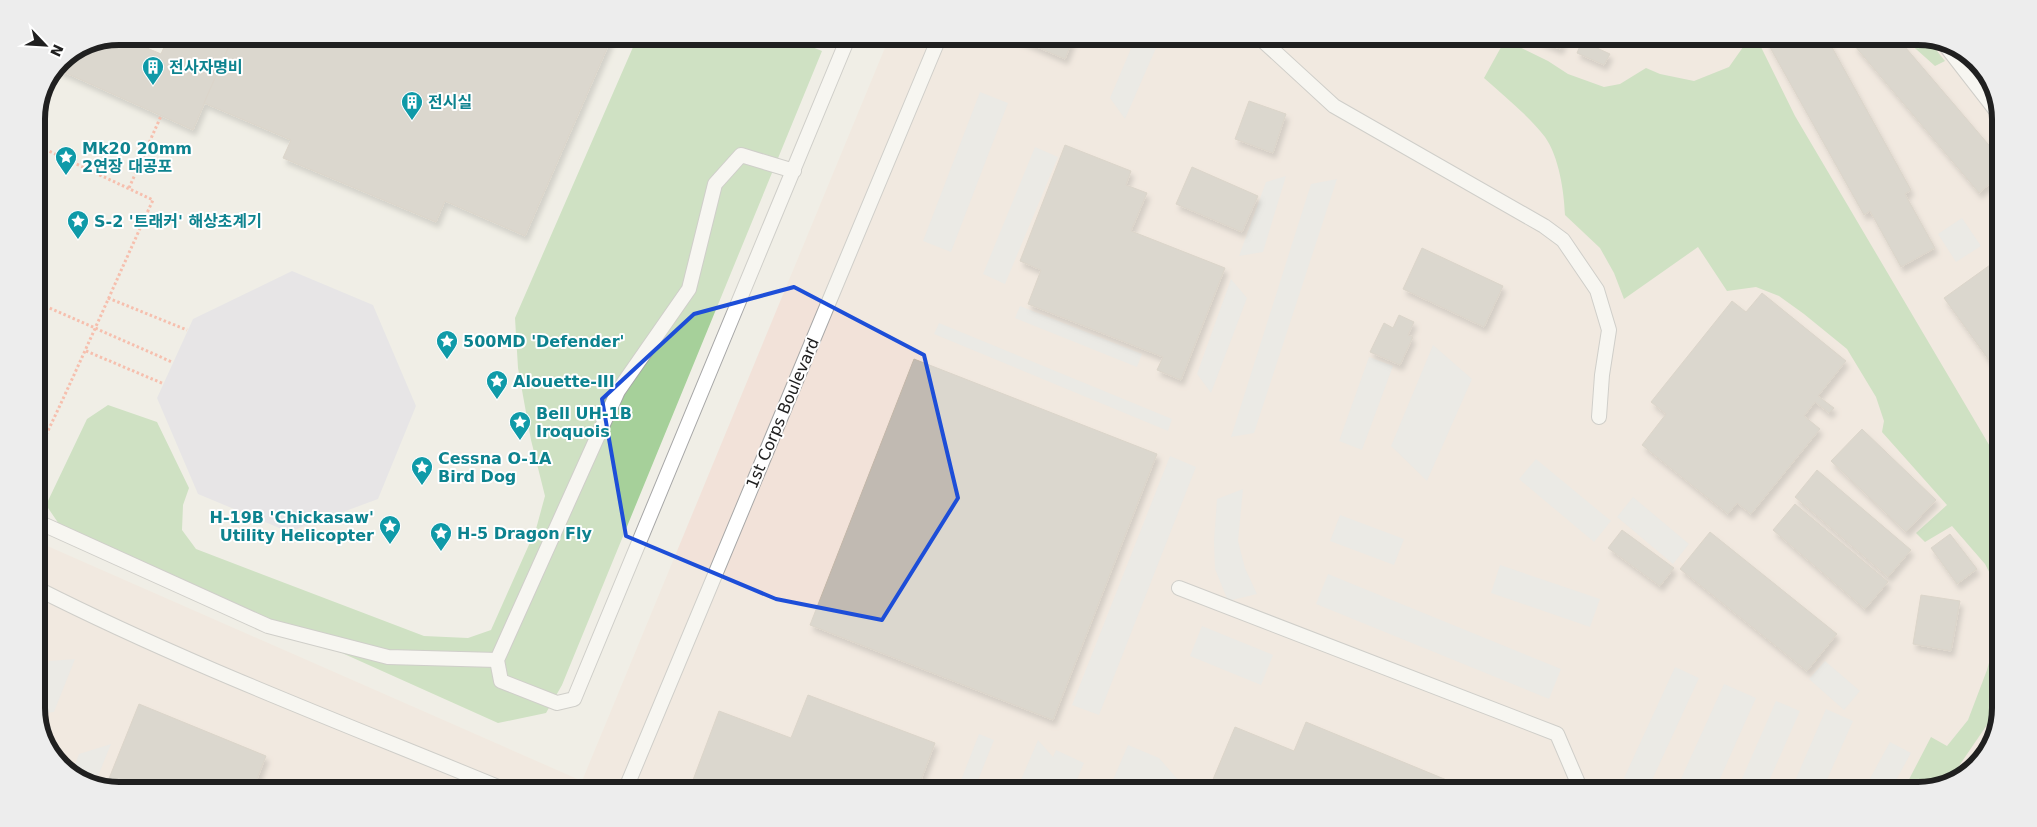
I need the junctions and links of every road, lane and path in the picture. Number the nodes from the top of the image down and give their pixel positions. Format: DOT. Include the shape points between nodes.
graph roads {
  1 [pos="845,45"];
  2 [pos="936,45"];
  3 [pos="1268,45"];
  4 [pos="1951,53"];
  5 [pos="1991,105"];
  6 [pos="161,116"];
  7 [pos="45,149"];
  8 [pos="794,170"];
  9 [pos="129,188"];
  10 [pos="108,298"];
  11 [pos="45,306"];
  12 [pos="94,328"];
  13 [pos="187,330"];
  14 [pos="86,351"];
  15 [pos="172,362"];
  16 [pos="164,384"];
  17 [pos="1599,417"];
  18 [pos="45,437"];
  19 [pos="45,525"];
  20 [pos="1179,588"];
  21 [pos="45,593"];
  22 [pos="498,660"];
  23 [pos="486,782"];
  24 [pos="629,782"];
  25 [pos="1577,782"];
  1 -- 8 [label="lane"];
  2 -- 24 [label="lane, 1st Corps Boulevard"];
  3 -- 17 [label="lane" via="1334,106 1564,240 1597,290 1608,330"];
  4 -- 5 [label="lane"];
  6 -- 9 [label="path"];
  7 -- 9 [label="path"];
  8 -- 22 [label="lane" via="741,155 714,184 689,289 618,391"];
  8 -- 22 [label="lane" via="574,699 557,703 502,681"];
  9 -- 10 [label="path" via="153,200"];
  10 -- 12 [label="path"];
  10 -- 13 [label="path"];
  11 -- 12 [label="path"];
  12 -- 14 [label="path"];
  12 -- 15 [label="path"];
  14 -- 16 [label="path"];
  14 -- 18 [label="path"];
  19 -- 22 [label="lane" via="268,626 388,657"];
  20 -- 25 [label="lane" via="1556,734"];
  21 -- 23 [label="lane" via="108,625"];
}
